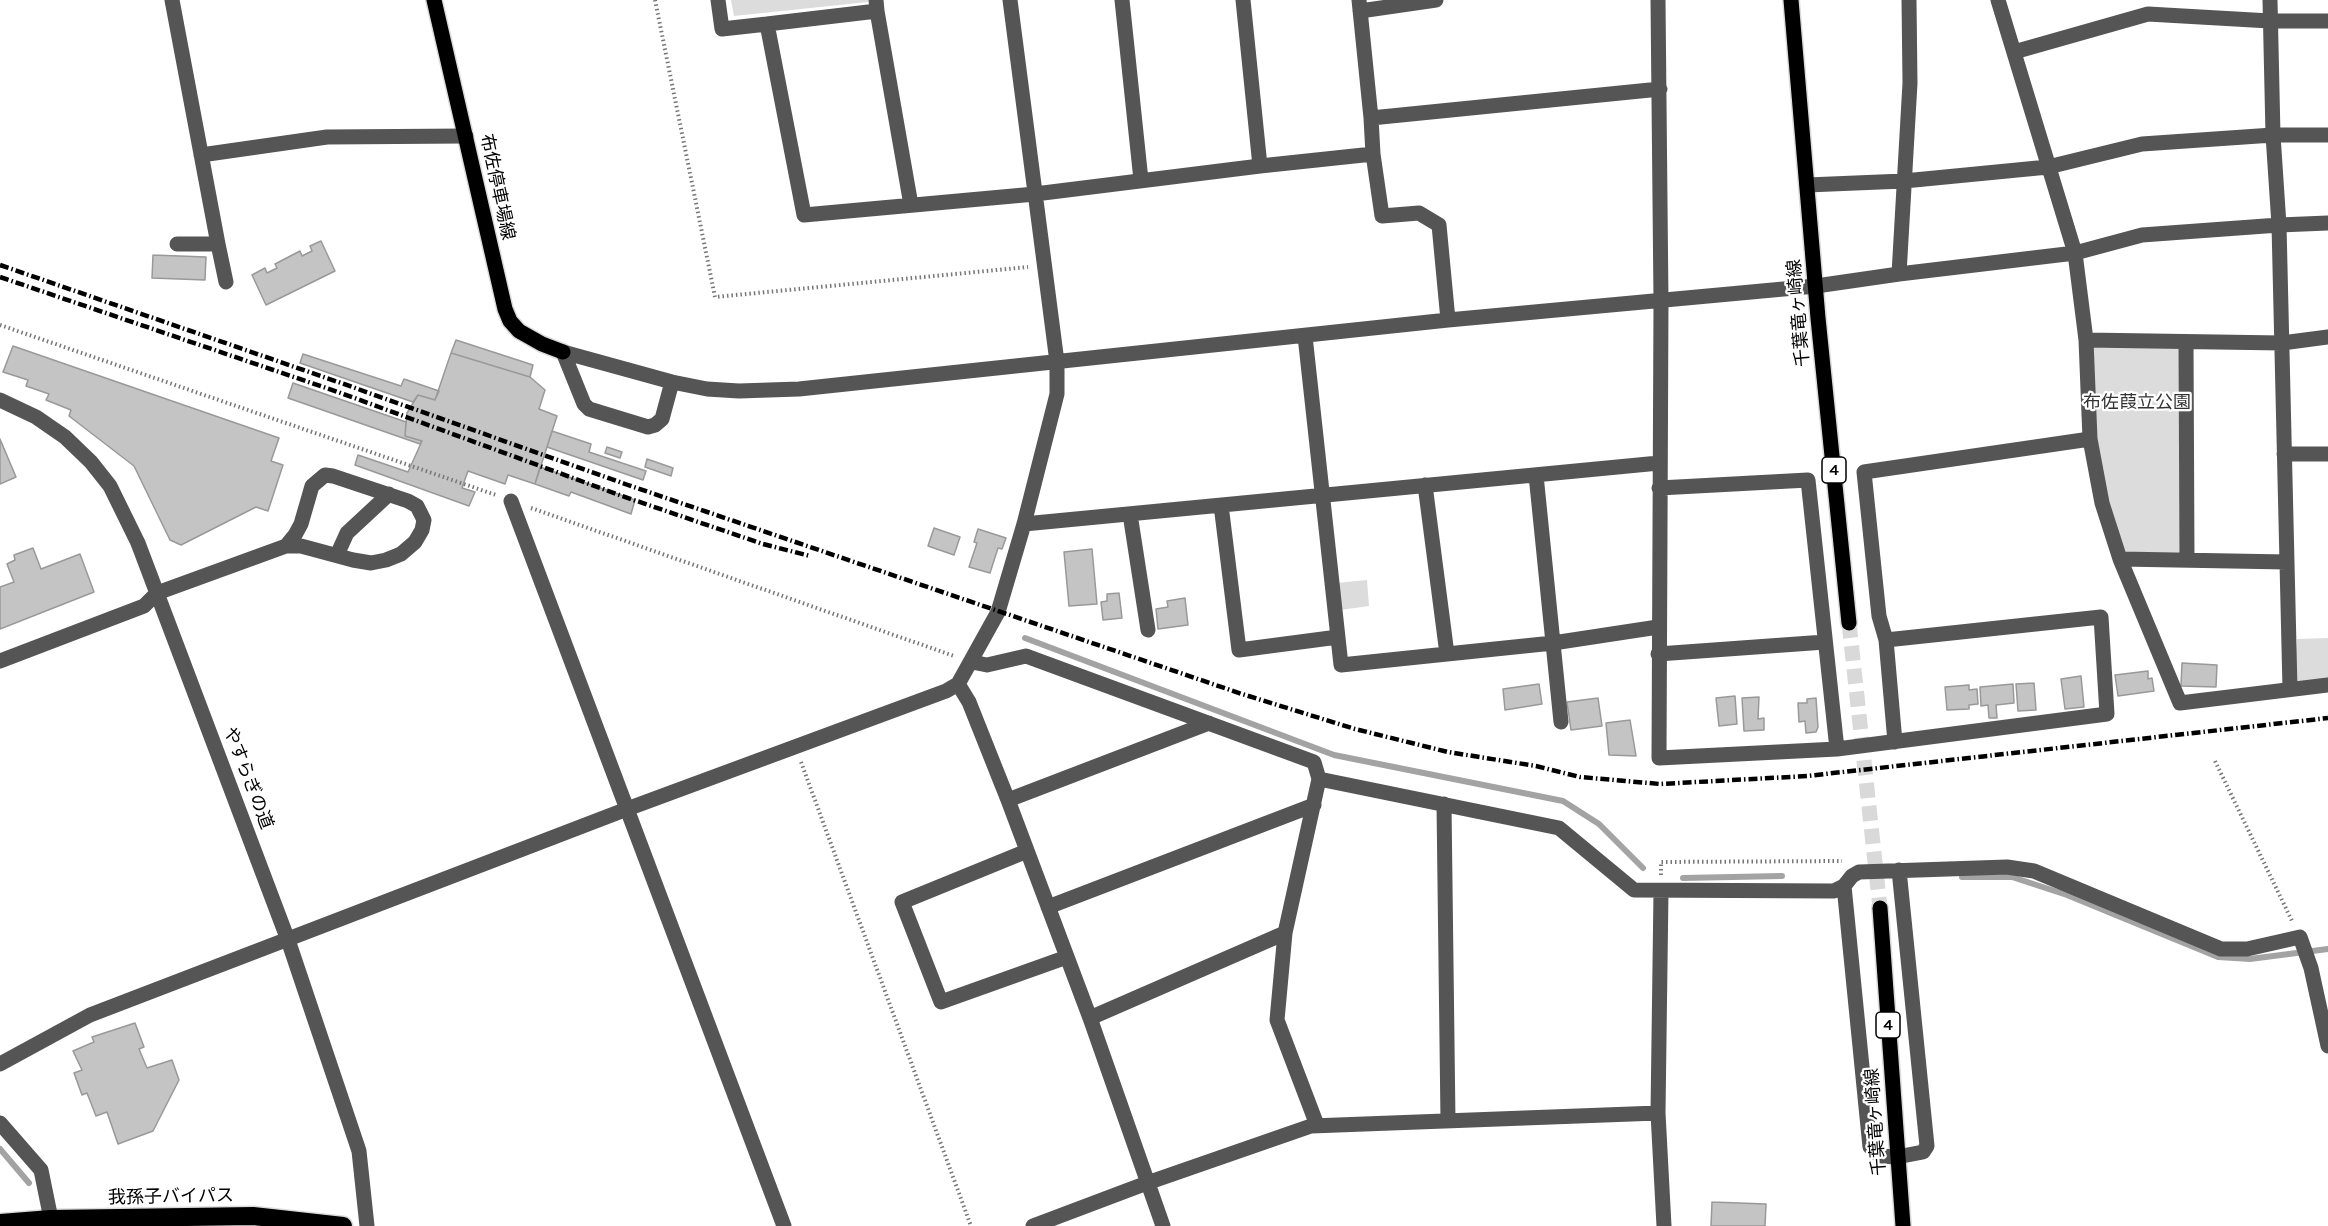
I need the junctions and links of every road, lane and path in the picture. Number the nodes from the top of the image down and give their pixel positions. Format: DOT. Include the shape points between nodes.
graph roads {
  1 [pos="172,0"];
  2 [pos="434,0"];
  3 [pos="717,0"];
  4 [pos="1010,0"];
  5 [pos="1122,0"];
  6 [pos="1243,0"];
  7 [pos="1436,0"];
  8 [pos="1658,0"];
  9 [pos="1791,0"];
  10 [pos="1909,0"];
  11 [pos="1998,0"];
  12 [pos="2270,0"];
  13 [pos="1360,5"];
  14 [pos="876,6"];
  15 [pos="2159,7"];
  16 [pos="2270,21"];
  17 [pos="2328,21"];
  18 [pos="767,24"];
  19 [pos="2014,52"];
  20 [pos="1660,88"];
  21 [pos="1371,118"];
  22 [pos="2273,135"];
  23 [pos="2328,135"];
  24 [pos="466,136"];
  25 [pos="1373,154"];
  26 [pos="201,155"];
  27 [pos="1260,166"];
  28 [pos="2048,167"];
  29 [pos="1141,180"];
  30 [pos="1904,181"];
  31 [pos="1807,185"];
  32 [pos="1035,194"];
  33 [pos="911,206"];
  34 [pos="2328,223"];
  35 [pos="2279,225"];
  36 [pos="177,244"];
  37 [pos="218,244"];
  38 [pos="2076,253"];
  39 [pos="1899,274"];
  40 [pos="226,282"];
  41 [pos="1816,286"];
  42 [pos="1661,301"];
  43 [pos="1448,320"];
  44 [pos="0,325"];
  45 [pos="1305,336"];
  46 [pos="2328,337"];
  47 [pos="2086,340"];
  48 [pos="2186,342"];
  49 [pos="2282,343"];
  50 [pos="563,352"];
  51 [pos="1057,362"];
  52 [pos="672,382"];
  53 [pos="0,400"];
  54 [pos="2090,439"];
  55 [pos="2284,454"];
  56 [pos="2328,454"];
  57 [pos="1659,463"];
  58 [pos="1536,475"];
  59 [pos="1425,485"];
  60 [pos="1659,488"];
  61 [pos="389,494"];
  62 [pos="1322,495"];
  63 [pos="511,501"];
  64 [pos="1221,505"];
  65 [pos="1130,514"];
  66 [pos="1024,524"];
  67 [pos="286,546"];
  68 [pos="337,555"];
  69 [pos="2120,559"];
  70 [pos="2187,560"];
  71 [pos="2287,562"];
  72 [pos="157,592"];
  73 [pos="1849,623"];
  74 [pos="1658,627"];
  75 [pos="1148,630"];
  76 [pos="1338,637"];
  77 [pos="1886,640"];
  78 [pos="1825,642"];
  79 [pos="1553,643"];
  80 [pos="1447,654"];
  81 [pos="1658,654"];
  82 [pos="0,661"];
  83 [pos="972,662"];
  84 [pos="958,684"];
  85 [pos="2328,685"];
  86 [pos="2290,689"];
  87 [pos="1561,722"];
  88 [pos="1209,723"];
  89 [pos="1895,742"];
  90 [pos="795,747"];
  91 [pos="1837,749"];
  92 [pos="2215,761"];
  93 [pos="1320,779"];
  94 [pos="1008,800"];
  95 [pos="1444,804"];
  96 [pos="1314,805"];
  97 [pos="627,809"];
  98 [pos="1027,851"];
  99 [pos="1853,861"];
  100 [pos="1899,870"];
  101 [pos="1844,886"];
  102 [pos="1661,891"];
  103 [pos="1048,907"];
  104 [pos="1880,908"];
  105 [pos="1285,933"];
  106 [pos="2300,938"];
  107 [pos="288,940"];
  108 [pos="1067,957"];
  109 [pos="1090,1018"];
  110 [pos="2328,1046"];
  111 [pos="0,1064"];
  112 [pos="1658,1113"];
  113 [pos="1448,1120"];
  114 [pos="0,1123"];
  115 [pos="1317,1125"];
  116 [pos="1898,1157"];
  117 [pos="1147,1183"];
  118 [pos="51,1219"];
  119 [pos="128,1222"];
  120 [pos="0,1223"];
  121 [pos="343,1226"];
  122 [pos="367,1226"];
  123 [pos="784,1226"];
  124 [pos="971,1226"];
  125 [pos="1033,1226"];
  126 [pos="1163,1226"];
  127 [pos="1664,1226"];
  128 [pos="1904,1226"];
  1 -- 26 [label="street"];
  2 -- 24 [label="main road, 布佐停車場線"];
  3 -- 18 [label="street" via="722,29"];
  4 -- 32 [label="street"];
  5 -- 29 [label="street"];
  6 -- 27 [label="street"];
  7 -- 13 [label="street"];
  8 -- 20 [label="street"];
  9 -- 31 [label="main road, 千葉竜ヶ崎線 / 4"];
  10 -- 30 [label="street" via="1910,83"];
  11 -- 19 [label="street"];
  12 -- 16 [label="street"];
  13 -- 21 [label="street"];
  14 -- 18 [label="street"];
  14 -- 33 [label="street"];
  15 -- 16 [label="street"];
  15 -- 19 [label="street" via="2148,15"];
  16 -- 17 [label="street"];
  16 -- 22 [label="street"];
  18 -- 33 [label="street" via="804,215"];
  19 -- 28 [label="street"];
  20 -- 21 [label="street"];
  20 -- 42 [label="street"];
  21 -- 25 [label="street"];
  22 -- 23 [label="street"];
  22 -- 28 [label="street" via="2142,144"];
  22 -- 35 [label="street"];
  24 -- 26 [label="street" via="327,137"];
  24 -- 50 [label="main road, 布佐停車場線" via="499,289 510,321 528,338"];
  25 -- 27 [label="street"];
  25 -- 43 [label="street" via="1382,216 1419,213 1438,225"];
  26 -- 37 [label="street"];
  27 -- 29 [label="street"];
  28 -- 30 [label="street"];
  28 -- 38 [label="street"];
  29 -- 32 [label="street"];
  30 -- 31 [label="street"];
  30 -- 39 [label="street"];
  31 -- 41 [label="main road, 千葉竜ヶ崎線 / 4"];
  32 -- 33 [label="street"];
  32 -- 51 [label="street"];
  34 -- 35 [label="street"];
  35 -- 38 [label="street" via="2142,235"];
  35 -- 49 [label="street"];
  36 -- 37 [label="street"];
  37 -- 40 [label="street"];
  38 -- 39 [label="street"];
  38 -- 47 [label="street"];
  39 -- 41 [label="street"];
  41 -- 42 [label="street"];
  41 -- 73 [label="main road, 千葉竜ヶ崎線 / 4"];
  42 -- 43 [label="street"];
  42 -- 57 [label="street"];
  43 -- 45 [label="street"];
  44 -- 63 [label="path"];
  45 -- 51 [label="street"];
  45 -- 62 [label="street"];
  46 -- 49 [label="street"];
  47 -- 48 [label="street"];
  47 -- 54 [label="street"];
  48 -- 49 [label="street"];
  48 -- 70 [label="street"];
  49 -- 55 [label="street"];
  50 -- 52 [label="street"];
  50 -- 52 [label="street" via="589,409 648,427 662,418"];
  51 -- 52 [label="street" via="739,392"];
  51 -- 66 [label="street" via="1057,394"];
  53 -- 72 [label="street, やすらぎの道" via="36,417 91,462 124,513"];
  54 -- 69 [label="street" via="2102,502"];
  54 -- 77 [label="street" via="1864,472 1879,616"];
  55 -- 56 [label="street"];
  55 -- 71 [label="street"];
  57 -- 58 [label="street"];
  57 -- 60 [label="street"];
  58 -- 59 [label="street"];
  58 -- 79 [label="street"];
  59 -- 62 [label="street"];
  59 -- 80 [label="street"];
  60 -- 74 [label="street"];
  60 -- 78 [label="street" via="1808,480"];
  61 -- 67 [label="street" via="325,475 312,486 301,524"];
  61 -- 68 [label="street" via="347,533"];
  61 -- 68 [label="street" via="417,506 422,513 422,530 415,542 401,554 371,563"];
  62 -- 64 [label="street"];
  62 -- 76 [label="street"];
  63 -- 83 [label="path"];
  63 -- 97 [label="street"];
  64 -- 65 [label="street"];
  64 -- 76 [label="street" via="1239,650"];
  65 -- 66 [label="street"];
  65 -- 75 [label="street"];
  66 -- 83 [label="street" via="998,612"];
  67 -- 68 [label="street"];
  67 -- 72 [label="street"];
  69 -- 70 [label="street"];
  69 -- 86 [label="street" via="2180,703"];
  70 -- 71 [label="street"];
  71 -- 86 [label="street"];
  72 -- 82 [label="street" via="144,606"];
  72 -- 107 [label="street, やすらぎの道"];
  74 -- 79 [label="street"];
  74 -- 81 [label="street"];
  76 -- 80 [label="street" via="1341,665"];
  77 -- 89 [label="street"];
  77 -- 89 [label="street" via="2101,617 2107,714"];
  78 -- 81 [label="street"];
  78 -- 91 [label="street"];
  79 -- 80 [label="street"];
  79 -- 87 [label="street"];
  81 -- 91 [label="street" via="1659,758"];
  83 -- 84 [label="street"];
  83 -- 88 [label="street" via="987,665 1026,656"];
  84 -- 90 [label="street"];
  84 -- 94 [label="street"];
  85 -- 86 [label="street"];
  88 -- 93 [label="street" via="1314,762"];
  88 -- 94 [label="street"];
  89 -- 91 [label="street"];
  90 -- 97 [label="street"];
  90 -- 124 [label="path"];
  92 -- 106 [label="path"];
  93 -- 95 [label="street"];
  93 -- 96 [label="street"];
  94 -- 98 [label="street"];
  95 -- 102 [label="street" via="1559,828 1634,890"];
  95 -- 113 [label="street"];
  96 -- 103 [label="street"];
  96 -- 105 [label="street"];
  97 -- 107 [label="street"];
  97 -- 123 [label="street"];
  98 -- 103 [label="street"];
  98 -- 108 [label="street" via="902,902 940,1002"];
  99 -- 102 [label="path" via="1661,862"];
  100 -- 101 [label="street" via="1859,872"];
  100 -- 106 [label="street" via="2007,867 2034,871 2221,949 2247,949"];
  100 -- 116 [label="street" via="1927,1146 1923,1152"];
  101 -- 102 [label="street" via="1834,891"];
  101 -- 116 [label="street" via="1870,1147 1881,1156"];
  102 -- 112 [label="street"];
  103 -- 108 [label="street"];
  104 -- 116 [label="main road, 千葉竜ヶ崎線 / 4"];
  105 -- 109 [label="street"];
  105 -- 115 [label="street" via="1277,1020"];
  106 -- 110 [label="street" via="2311,968"];
  107 -- 111 [label="street" via="90,1016"];
  107 -- 122 [label="street, やすらぎの道" via="359,1151"];
  108 -- 109 [label="street"];
  109 -- 117 [label="street"];
  112 -- 113 [label="street"];
  112 -- 127 [label="street"];
  113 -- 115 [label="street"];
  114 -- 118 [label="street" via="41,1170"];
  115 -- 117 [label="street"];
  116 -- 128 [label="main road, 千葉竜ヶ崎線 / 4"];
  117 -- 125 [label="street"];
  117 -- 126 [label="street"];
  118 -- 119 [label="highway, 我孫子バイパス"];
  118 -- 120 [label="highway, 我孫子バイパス"];
  119 -- 121 [label="highway, 我孫子バイパス" via="254,1216"];
}
